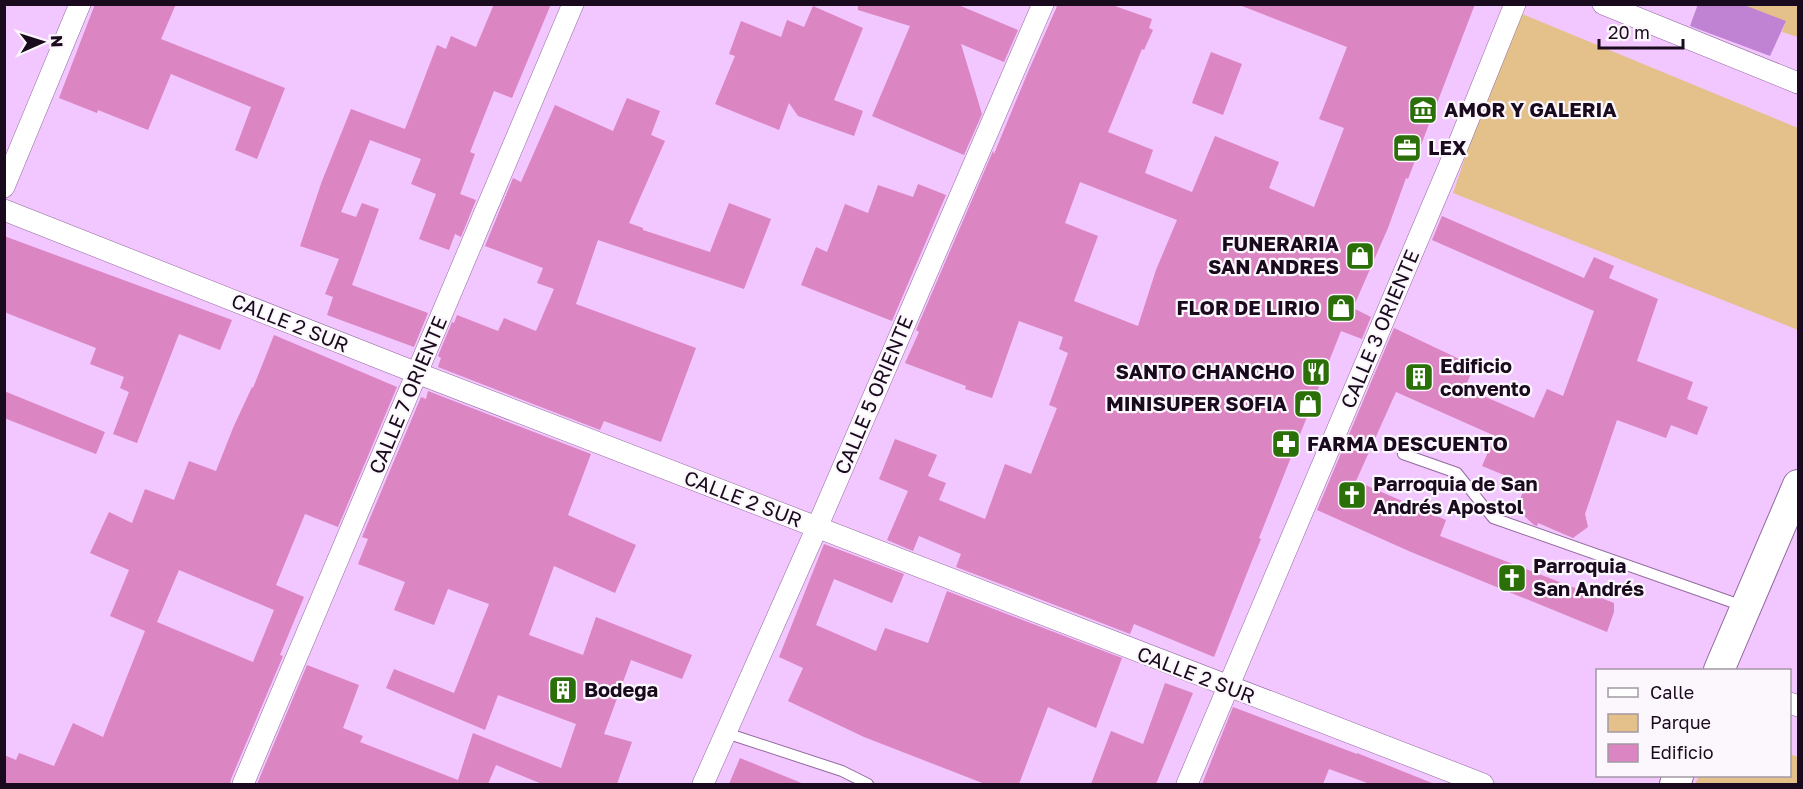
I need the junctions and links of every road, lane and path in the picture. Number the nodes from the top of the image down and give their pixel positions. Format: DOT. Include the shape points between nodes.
graph roads {
  1 [pos="80,4"];
  2 [pos="573,4"];
  3 [pos="1043,4"];
  4 [pos="1515,4"];
  5 [pos="1603,4"];
  6 [pos="1798,84"];
  7 [pos="4,187"];
  8 [pos="4,210"];
  9 [pos="417,373"];
  10 [pos="1403,454"];
  11 [pos="1798,485"];
  12 [pos="817,528"];
  13 [pos="1746,608"];
  14 [pos="1719,669"];
  15 [pos="1228,687"];
  16 [pos="726,733"];
  17 [pos="243,784"];
  18 [pos="703,784"];
  19 [pos="868,784"];
  20 [pos="1187,784"];
  21 [pos="1483,784"];
  1 -- 7 [label="street"];
  2 -- 9 [label="street, CALLE 7 ORIENTE"];
  3 -- 12 [label="street, CALLE 5 ORIENTE"];
  4 -- 15 [label="street, CALLE 3 ORIENTE"];
  5 -- 6 [label="street"];
  8 -- 9 [label="street, CALLE 2 SUR"];
  9 -- 12 [label="street, CALLE 2 SUR"];
  9 -- 17 [label="street, CALLE 7 ORIENTE"];
  10 -- 13 [label="lane" via="1457,473 1493,518"];
  11 -- 13 [label="main road"];
  12 -- 15 [label="street, CALLE 2 SUR"];
  12 -- 16 [label="street, CALLE 5 ORIENTE"];
  13 -- 14 [label="main road"];
  15 -- 20 [label="street, CALLE 3 ORIENTE"];
  15 -- 21 [label="street, CALLE 2 SUR"];
  16 -- 18 [label="street, CALLE 5 ORIENTE"];
  16 -- 19 [label="lane" via="842,771"];
}
